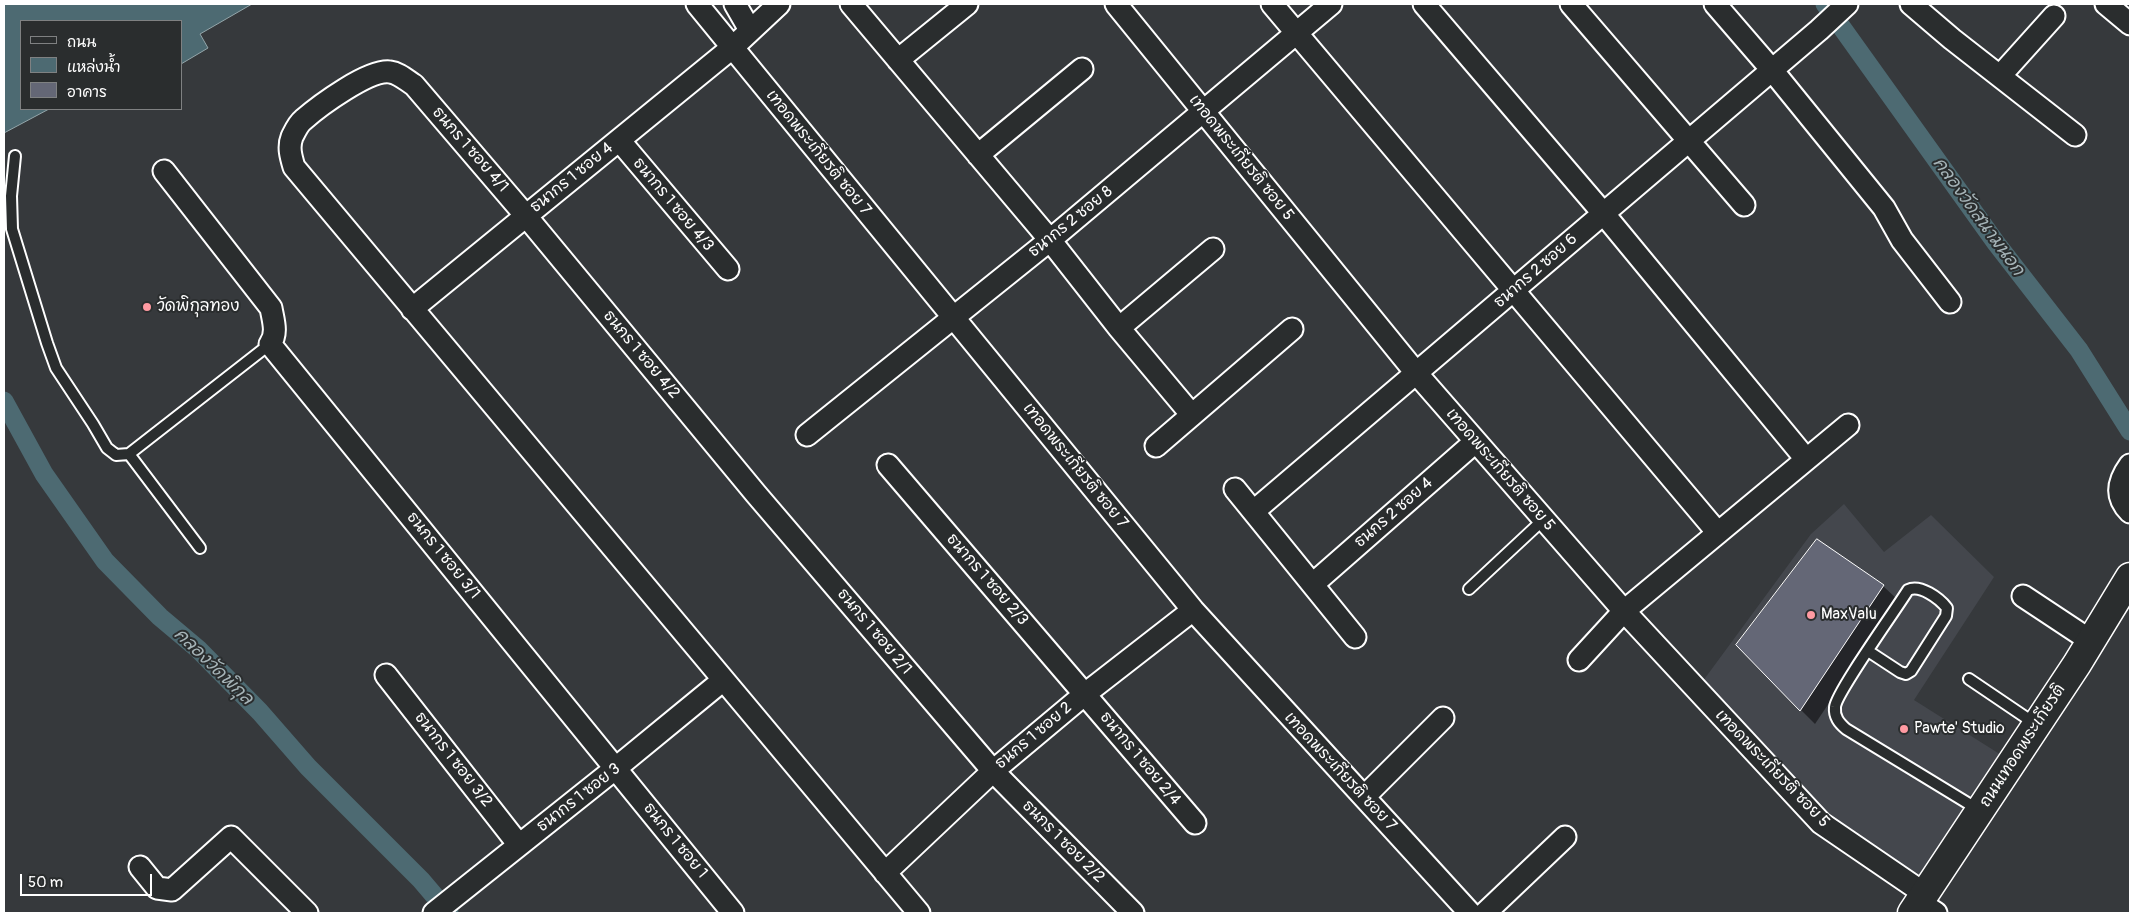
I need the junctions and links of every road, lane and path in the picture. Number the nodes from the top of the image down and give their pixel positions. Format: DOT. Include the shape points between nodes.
graph roads {
  1 [pos="697,4"];
  2 [pos="736,4"];
  3 [pos="779,4"];
  4 [pos="850,4"];
  5 [pos="967,4"];
  6 [pos="1116,4"];
  7 [pos="1272,4"];
  8 [pos="1331,4"];
  9 [pos="1424,4"];
  10 [pos="1571,4"];
  11 [pos="1715,4"];
  12 [pos="1912,4"];
  13 [pos="2106,4"];
  14 [pos="1846,5"];
  15 [pos="2054,16"];
  16 [pos="2130,24"];
  17 [pos="750,30"];
  18 [pos="1296,33"];
  19 [pos="733,47"];
  20 [pos="898,60"];
  21 [pos="1082,69"];
  22 [pos="1772,70"];
  23 [pos="2000,76"];
  24 [pos="1204,112"];
  25 [pos="2075,135"];
  26 [pos="619,140"];
  27 [pos="1687,142"];
  28 [pos="978,155"];
  29 [pos="15,156"];
  30 [pos="164,171"];
  31 [pos="1744,206"];
  32 [pos="1603,213"];
  33 [pos="526,216"];
  34 [pos="1050,240"];
  35 [pos="1213,249"];
  36 [pos="728,269"];
  37 [pos="1513,290"];
  38 [pos="1950,302"];
  39 [pos="412,309"];
  40 [pos="952,318"];
  41 [pos="1119,328"];
  42 [pos="1292,329"];
  43 [pos="270,344"];
  44 [pos="1416,374"];
  45 [pos="1191,414"];
  46 [pos="1848,424"];
  47 [pos="807,434"];
  48 [pos="1475,442"];
  49 [pos="1156,446"];
  50 [pos="129,454"];
  51 [pos="1806,459"];
  52 [pos="888,465"];
  53 [pos="2130,465"];
  54 [pos="1236,489"];
  55 [pos="756,494"];
  56 [pos="1254,512"];
  57 [pos="2130,512"];
  58 [pos="1543,520"];
  59 [pos="1718,533"];
  60 [pos="200,548"];
  61 [pos="2130,577"];
  62 [pos="1313,584"];
  63 [pos="1469,589"];
  64 [pos="2023,596"];
  65 [pos="1193,610"];
  66 [pos="1624,611"];
  67 [pos="1355,637"];
  68 [pos="2091,641"];
  69 [pos="1868,651"];
  70 [pos="1579,660"];
  71 [pos="386,675"];
  72 [pos="1969,679"];
  73 [pos="722,681"];
  74 [pos="1085,694"];
  75 [pos="1443,718"];
  76 [pos="2037,724"];
  77 [pos="616,768"];
  78 [pos="992,771"];
  79 [pos="1364,798"];
  80 [pos="1980,811"];
  81 [pos="1195,824"];
  82 [pos="1565,837"];
  83 [pos="519,845"];
  84 [pos="140,867"];
  85 [pos="885,873"];
  86 [pos="1923,906"];
  87 [pos="435,912"];
  88 [pos="307,913"];
  89 [pos="732,913"];
  90 [pos="919,913"];
  91 [pos="1132,913"];
  92 [pos="1470,913"];
  93 [pos="1485,913"];
  1 -- 19 [label="street, เทอดพระเกียรติ ซอย 7"];
  2 -- 17 [label="street"];
  3 -- 17 [label="street, ธนากร 1 ซอย 4"];
  4 -- 20 [label="street"];
  5 -- 20 [label="street"];
  6 -- 24 [label="street, เทอดพระเกียรติ ซอย 5"];
  7 -- 18 [label="street"];
  8 -- 18 [label="street, ธนากร 2 ซอย 8"];
  9 -- 32 [label="street"];
  10 -- 27 [label="street"];
  11 -- 22 [label="street"];
  12 -- 23 [label="street"];
  13 -- 16 [label="street"];
  14 -- 22 [label="street, ธนากร 2 ซอย 6"];
  15 -- 23 [label="street"];
  17 -- 19 [label="street, ธนากร 1 ซอย 4"];
  18 -- 24 [label="street, ธนากร 2 ซอย 8"];
  18 -- 37 [label="street"];
  19 -- 26 [label="street, ธนากร 1 ซอย 4"];
  19 -- 40 [label="street, เทอดพระเกียรติ ซอย 7"];
  20 -- 28 [label="street"];
  21 -- 28 [label="street"];
  22 -- 27 [label="street, ธนากร 2 ซอย 6"];
  22 -- 38 [label="street" via="1884,208 1902,240"];
  23 -- 25 [label="street"];
  24 -- 34 [label="street, ธนากร 2 ซอย 8"];
  24 -- 44 [label="street, เทอดพระเกียรติ ซอย 5"];
  26 -- 33 [label="street, ธนากร 1 ซอย 4"];
  26 -- 36 [label="street, ธนากร 1 ซอย 4/3"];
  27 -- 31 [label="street"];
  27 -- 32 [label="street, ธนากร 2 ซอย 6"];
  28 -- 34 [label="street"];
  29 -- 50 [label="lane" via="12,229 56,368 107,448 116,455"];
  30 -- 43 [label="street" via="271,308 274,328"];
  32 -- 37 [label="street, ธนากร 2 ซอย 6"];
  32 -- 51 [label="street"];
  33 -- 39 [label="street, ธนากร 1 ซอย 4"];
  33 -- 39 [label="street, ธนกร 1 ซอย 4/1" via="414,85 400,75 375,73 301,121 291,138 290,153 294,167"];
  33 -- 55 [label="street, ธนกร 1 ซอย 4/2"];
  34 -- 40 [label="street, ธนากร 2 ซอย 8"];
  34 -- 41 [label="street"];
  35 -- 41 [label="street"];
  37 -- 44 [label="street, ธนากร 2 ซอย 6"];
  37 -- 59 [label="street"];
  39 -- 73 [label="street, ธนกร 1 ซอย 4/1"];
  40 -- 47 [label="street, ธนากร 2 ซอย 8"];
  40 -- 65 [label="street, เทอดพระเกียรติ ซอย 7"];
  41 -- 45 [label="street"];
  42 -- 45 [label="street"];
  43 -- 50 [label="lane"];
  43 -- 77 [label="street, ธนกร 1 ซอย 3/1"];
  44 -- 48 [label="street, เทอดพระเกียรติ ซอย 5"];
  44 -- 56 [label="street, ธนากร 2 ซอย 6"];
  45 -- 49 [label="street"];
  46 -- 51 [label="street"];
  48 -- 58 [label="street, เทอดพระเกียรติ ซอย 5"];
  48 -- 62 [label="street, ธนกร 2 ซอย 4"];
  50 -- 60 [label="lane"];
  51 -- 59 [label="street"];
  52 -- 74 [label="street, ธนากร 1 ซอย 2/3"];
  53 -- 57 [label="street" via="2121,477 2119,487"];
  54 -- 56 [label="street"];
  55 -- 78 [label="street, ธนกร 1 ซอย 2/1"];
  56 -- 62 [label="street"];
  58 -- 63 [label="lane"];
  58 -- 66 [label="street, เทอดพระเกียรติ ซอย 5"];
  59 -- 66 [label="street"];
  61 -- 68 [label="main road, ถนนเทอดพระเกียรติ"];
  62 -- 67 [label="street"];
  64 -- 68 [label="street"];
  65 -- 74 [label="street, ธนกร 1 ซอย 2"];
  65 -- 79 [label="street, เทอดพระเกียรติ ซอย 7"];
  66 -- 70 [label="street"];
  66 -- 86 [label="street, เทอดพระเกียรติ ซอย 5" via="1821,823"];
  68 -- 76 [label="main road, ถนนเทอดพระเกียรติ"];
  69 -- 69 [label="lane" via="1908,590 1920,588 1947,608 1946,616 1906,674"];
  69 -- 80 [label="lane" via="1834,706 1836,720"];
  71 -- 83 [label="street, ธนากร 1 ซอย 3/2"];
  72 -- 76 [label="lane"];
  73 -- 77 [label="street, ธนากร 1 ซอย 3"];
  73 -- 85 [label="street, ธนกร 1 ซอย 4/1"];
  74 -- 78 [label="street, ธนกร 1 ซอย 2"];
  74 -- 81 [label="street, ธนากร 1 ซอย 2/4"];
  75 -- 79 [label="street"];
  76 -- 80 [label="main road, ถนนเทอดพระเกียรติ"];
  77 -- 83 [label="street, ธนากร 1 ซอย 3"];
  77 -- 89 [label="street, ธนกร 1 ซอย 1"];
  78 -- 85 [label="street, ธนกร 1 ซอย 2"];
  78 -- 91 [label="street, ธนกร 1 ซอย 2/2"];
  79 -- 92 [label="street, เทอดพระเกียรติ ซอย 7"];
  80 -- 86 [label="main road, ถนนเทอดพระเกียรติ"];
  82 -- 93 [label="street"];
  83 -- 87 [label="street, ธนากร 1 ซอย 3"];
  84 -- 88 [label="street" via="157,888 172,890 231,837"];
  85 -- 90 [label="street, ธนกร 1 ซอย 4/1"];
}
